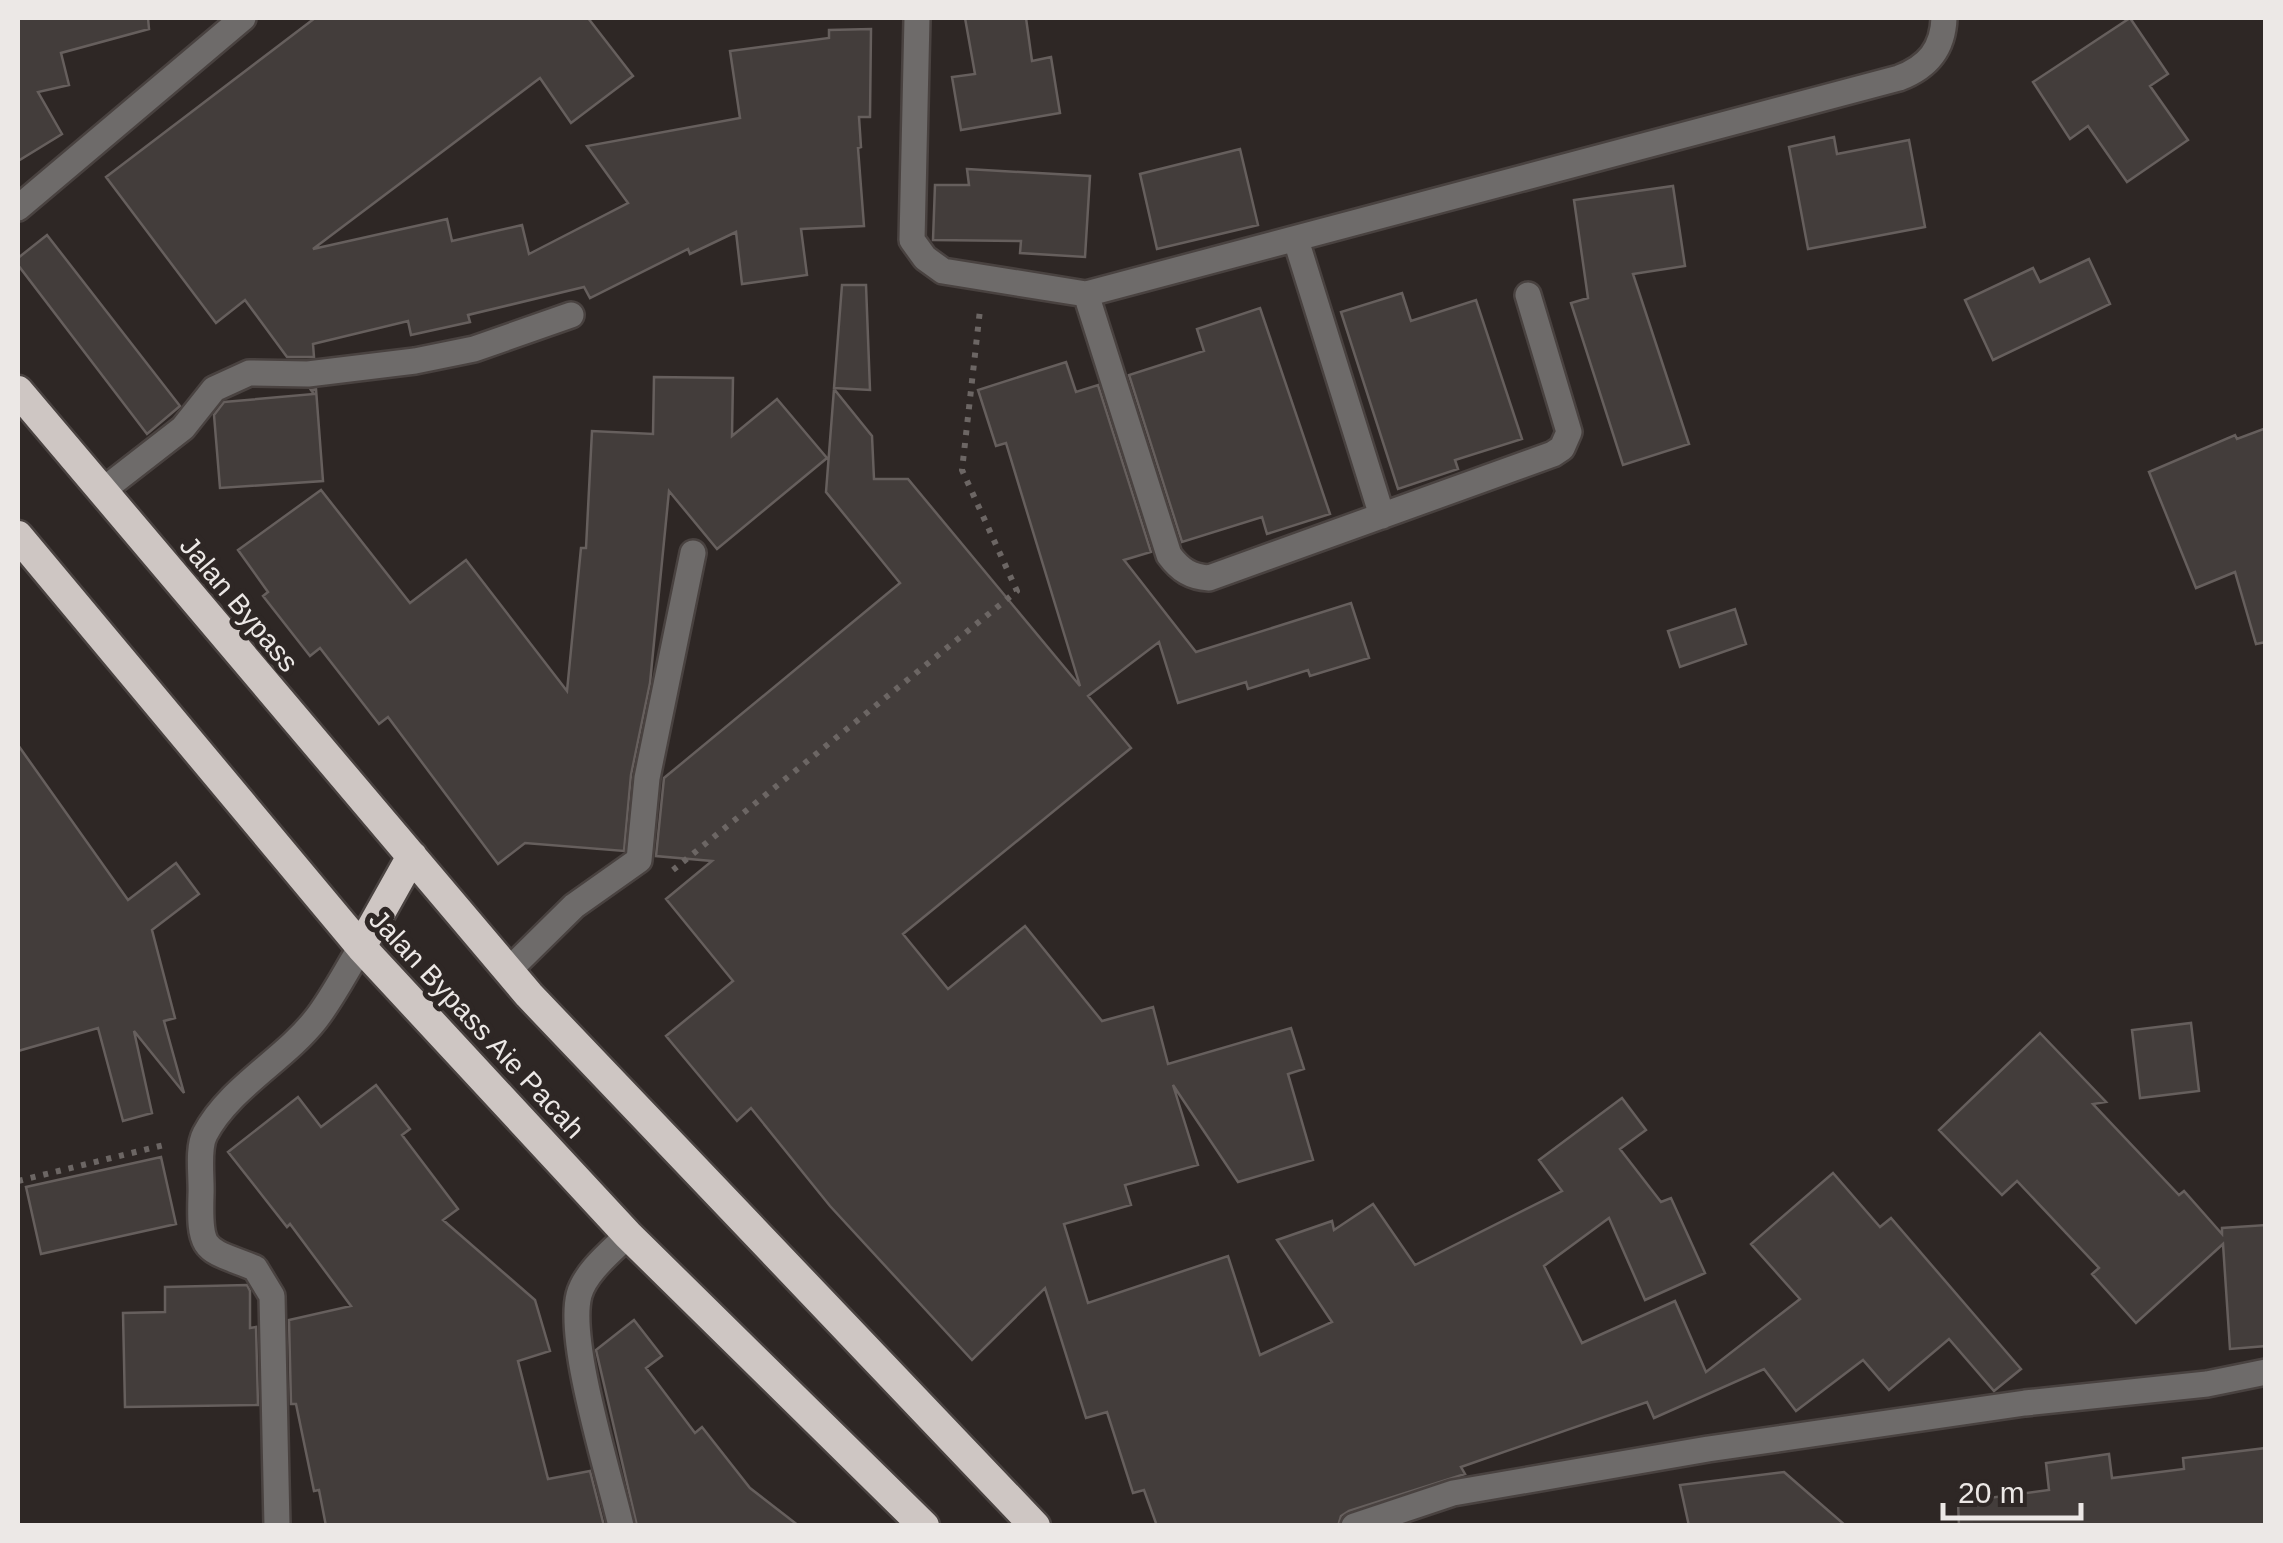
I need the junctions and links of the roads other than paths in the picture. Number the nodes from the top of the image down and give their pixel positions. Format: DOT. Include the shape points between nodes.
graph roads {
  1 [pos="243,18"];
  2 [pos="917,18"];
  3 [pos="1944,18"];
  4 [pos="18,208"];
  5 [pos="1296,240"];
  6 [pos="1086,294"];
  7 [pos="1528,295"];
  8 [pos="571,316"];
  9 [pos="18,391"];
  10 [pos="102,491"];
  11 [pos="1382,516"];
  12 [pos="18,536"];
  13 [pos="693,553"];
  14 [pos="412,856"];
  15 [pos="361,948"];
  16 [pos="509,970"];
  17 [pos="628,1235"];
  18 [pos="2266,1372"];
  19 [pos="277,1526"];
  20 [pos="622,1526"];
  21 [pos="924,1526"];
  22 [pos="1035,1526"];
  23 [pos="1354,1526"];
  1 -- 4 [label="street"];
  2 -- 6 [label="street" via="912,240 942,271"];
  3 -- 5 [label="street" via="1936,52 1900,78"];
  5 -- 6 [label="street"];
  5 -- 11 [label="street"];
  6 -- 11 [label="street" via="1178,568 1210,578"];
  7 -- 11 [label="street" via="1570,432 1562,448"];
  8 -- 10 [label="street" via="415,361 308,374 249,373 214,389 184,428"];
  9 -- 10 [label="highway, Jalan Bypass"];
  10 -- 14 [label="highway, Jalan Bypass"];
  12 -- 15 [label="highway, Jalan Bypass Aie Pacah"];
  13 -- 16 [label="street" via="647,778 640,860 574,906"];
  14 -- 15 [label="highway"];
  14 -- 16 [label="highway, Jalan Bypass"];
  15 -- 17 [label="highway, Jalan Bypass Aie Pacah"];
  15 -- 19 [label="street" via="317,1018 239,1091 203,1136 200,1227 206,1245 216,1256 256,1268 272,1296"];
  16 -- 22 [label="highway, Jalan Bypass"];
  17 -- 20 [label="street" via="579,1293 577,1330"];
  17 -- 21 [label="highway, Jalan Bypass Aie Pacah"];
  18 -- 23 [label="street" via="1688,1452 1453,1493"];
}
